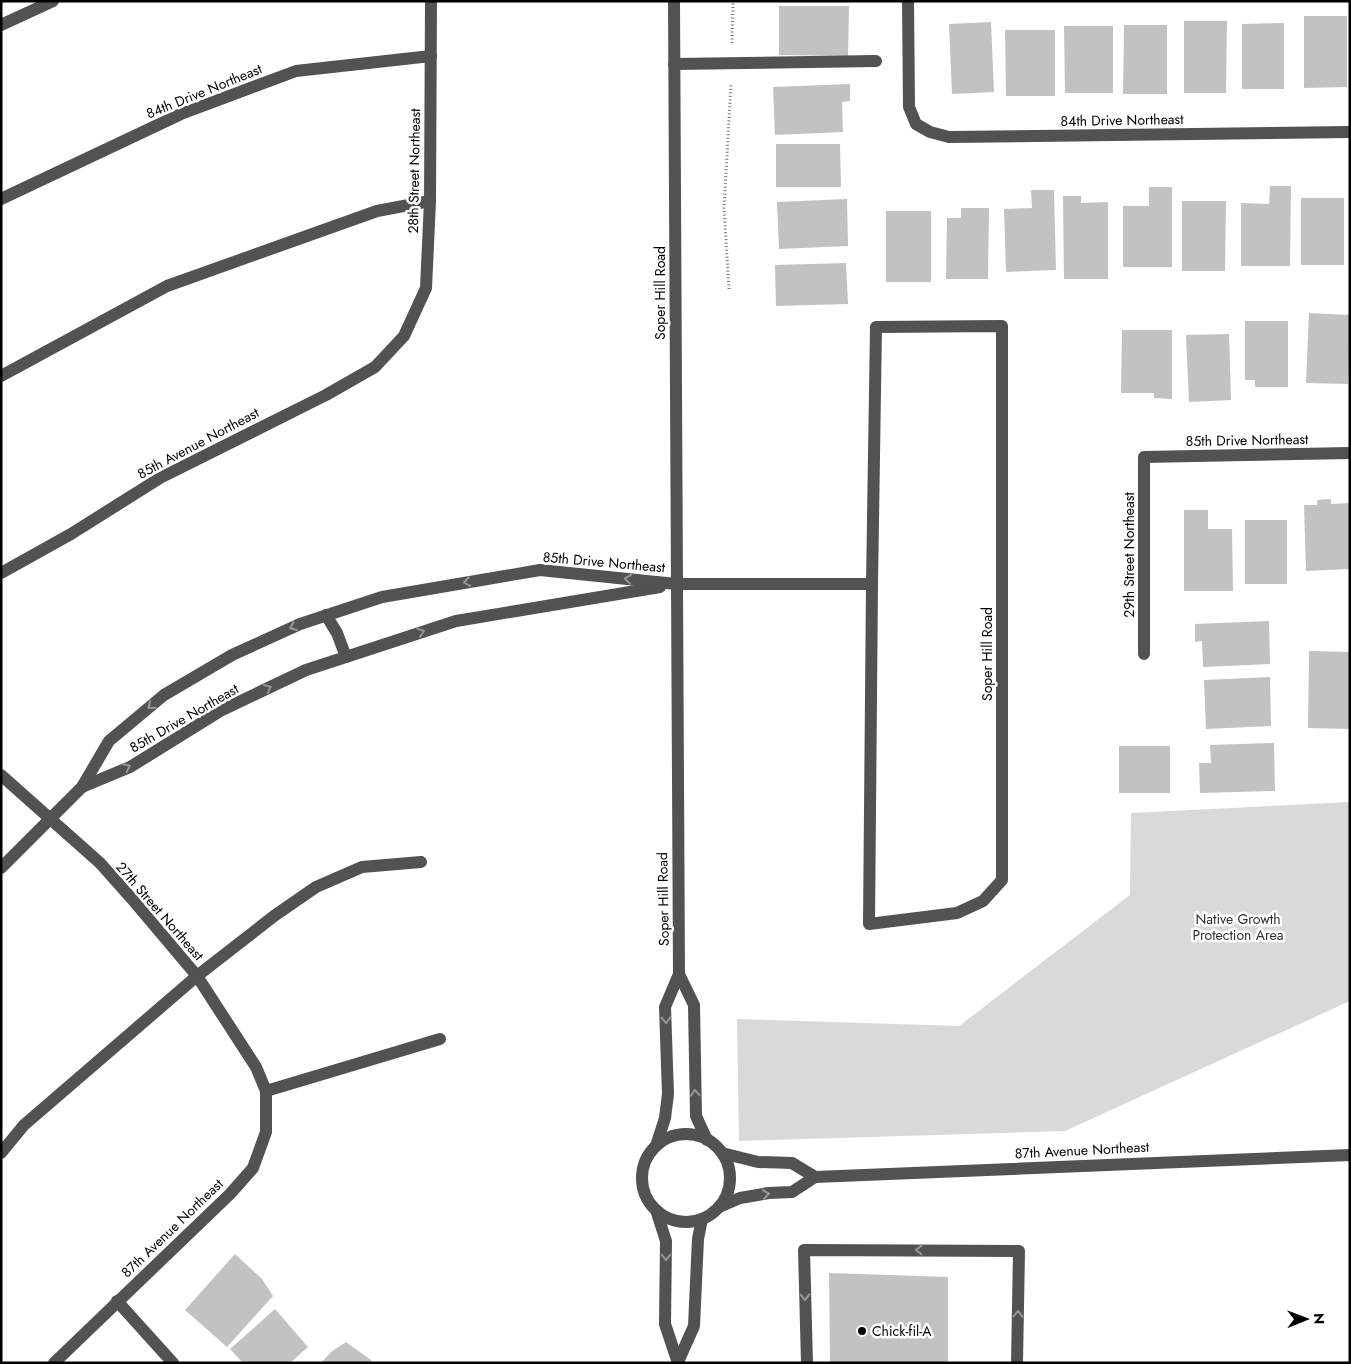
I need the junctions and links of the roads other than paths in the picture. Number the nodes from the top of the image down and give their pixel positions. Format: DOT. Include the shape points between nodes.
graph roads {
  1 [pos="53,1"];
  2 [pos="431,1"];
  3 [pos="674,1"];
  4 [pos="908,1"];
  5 [pos="1,25"];
  6 [pos="431,56"];
  7 [pos="876,61"];
  8 [pos="674,64"];
  9 [pos="1350,132"];
  10 [pos="1,198"];
  11 [pos="430,200"];
  12 [pos="404,336"];
  13 [pos="1,376"];
  14 [pos="1350,453"];
  15 [pos="1144,457"];
  16 [pos="1,573"];
  17 [pos="676,584"];
  18 [pos="872,584"];
  19 [pos="326,615"];
  20 [pos="1144,654"];
  21 [pos="346,657"];
  22 [pos="1,775"];
  23 [pos="82,787"];
  24 [pos="50,820"];
  25 [pos="421,862"];
  26 [pos="1,868"];
  27 [pos="679,974"];
  28 [pos="197,976"];
  29 [pos="440,1039"];
  30 [pos="266,1091"];
  31 [pos="707,1140"];
  32 [pos="656,1146"];
  33 [pos="1,1153"];
  34 [pos="722,1153"];
  35 [pos="1350,1155"];
  36 [pos="816,1177"];
  37 [pos="720,1207"];
  38 [pos="656,1210"];
  39 [pos="702,1219"];
  40 [pos="117,1301"];
  41 [pos="678,1362"];
  42 [pos="54,1363"];
  43 [pos="173,1363"];
  44 [pos="807,1363"];
  45 [pos="1017,1363"];
  1 -- 5 [label="street"];
  2 -- 6 [label="street, 28th Street Northeast"];
  3 -- 8 [label="street, Soper Hill Road"];
  4 -- 9 [label="street, 84th Drive Northeast" via="908,107 916,124 930,132 949,137"];
  6 -- 10 [label="street, 84th Drive Northeast" via="296,71 181,114"];
  6 -- 11 [label="street, 28th Street Northeast"];
  7 -- 8 [label="street"];
  8 -- 17 [label="street, Soper Hill Road"];
  11 -- 12 [label="street, 28th Street Northeast" via="426,288"];
  11 -- 13 [label="street" via="377,211 167,286"];
  12 -- 16 [label="street, 85th Avenue Northeast" via="375,366 326,395 160,478"];
  14 -- 15 [label="street, 85th Drive Northeast"];
  15 -- 20 [label="street, 29th Street Northeast"];
  17 -- 18 [label="street"];
  17 -- 19 [label="street, 85th Drive Northeast, one-way" via="540,570 382,598"];
  21 -- 17 [label="street, 85th Drive Northeast, one-way" via="456,621"];
  17 -- 27 [label="street, Soper Hill Road"];
  18 -- 18 [label="street, Soper Hill Road" via="870,874 869,924 956,913 983,901 1002,880 1002,326 876,327"];
  19 -- 21 [label="street" via="337,632"];
  19 -- 23 [label="street, 85th Drive Northeast, one-way" via="232,655 164,695 109,741"];
  23 -- 21 [label="street, 85th Drive Northeast, one-way" via="130,767 222,710 306,670"];
  22 -- 24 [label="street, 27th Street Northeast"];
  23 -- 24 [label="street, 85th Drive Northeast"];
  24 -- 26 [label="street, 85th Drive Northeast"];
  24 -- 28 [label="street, 27th Street Northeast" via="100,863"];
  25 -- 28 [label="street" via="362,867 316,887"];
  31 -- 27 [label="street, one-way" via="696,1116 694,1005"];
  27 -- 32 [label="street, one-way" via="665,1006 668,1094"];
  28 -- 30 [label="street, 27th Street Northeast" via="256,1067"];
  28 -- 33 [label="street" via="24,1125"];
  29 -- 30 [label="street"];
  30 -- 40 [label="street, 87th Avenue Northeast" via="266,1132 253,1168 230,1194"];
  31 -- 32 [label="street" via="698,1135 683,1134"];
  31 -- 34 [label="street"];
  32 -- 38 [label="street" via="647,1158 643,1172 643,1186"];
  34 -- 36 [label="street" via="758,1162 792,1163"];
  34 -- 37 [label="street" via="730,1181"];
  35 -- 36 [label="street, 87th Avenue Northeast"];
  37 -- 36 [label="street, one-way" via="740,1198 792,1192"];
  37 -- 39 [label="street"];
  38 -- 39 [label="street" via="682,1222"];
  38 -- 41 [label="street, one-way" via="666,1241 665,1324"];
  39 -- 41 [label="street" via="694,1326"];
  40 -- 42 [label="street, 87th Avenue Northeast"];
  40 -- 43 [label="street"];
  45 -- 44 [label="street, one-way" via="1019,1251 804,1250"];
}
